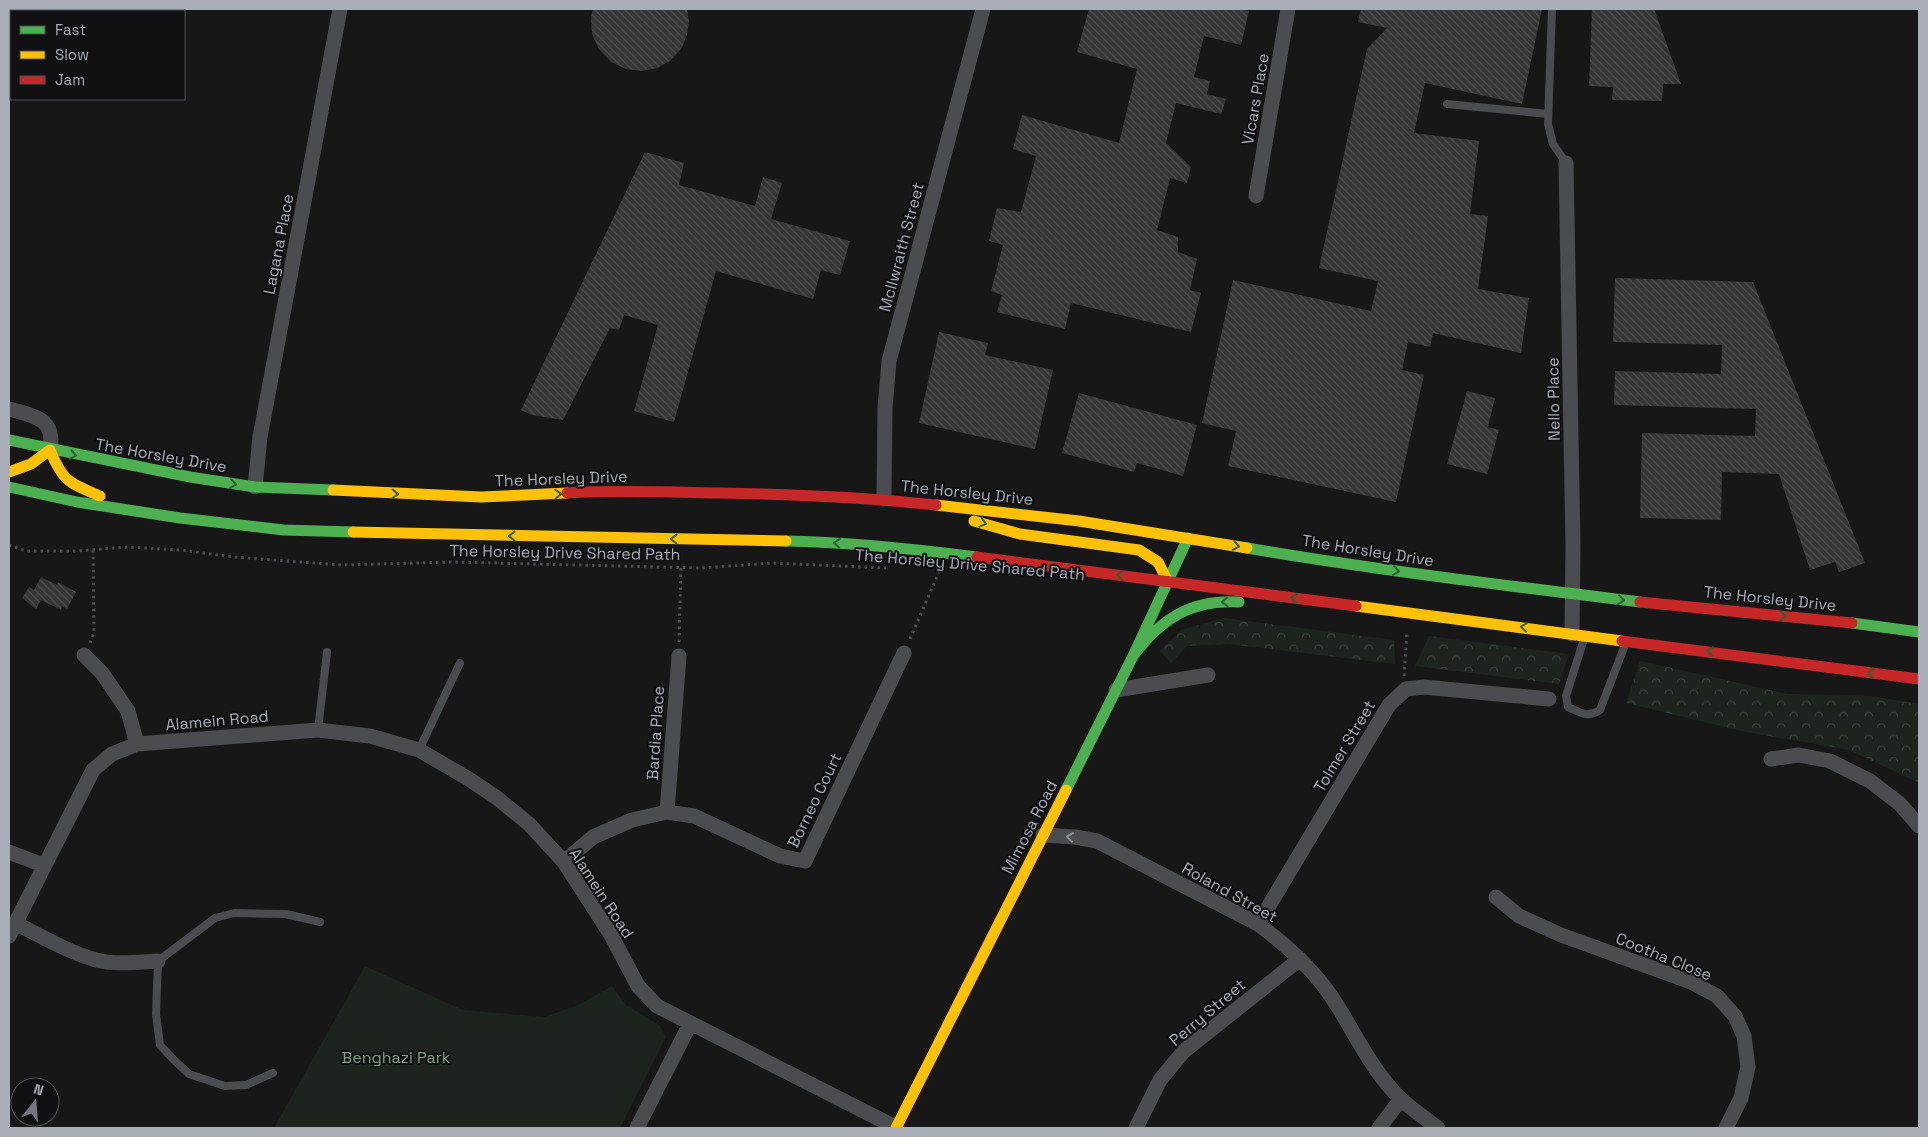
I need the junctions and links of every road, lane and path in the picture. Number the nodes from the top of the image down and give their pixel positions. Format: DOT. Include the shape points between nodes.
graph roads {
  1 [pos="340,9"];
  2 [pos="983,9"];
  3 [pos="1288,9"];
  4 [pos="1552,9"];
  5 [pos="1447,104"];
  6 [pos="1548,114"];
  7 [pos="1566,163"];
  8 [pos="1256,196"];
  9 [pos="9,409"];
  10 [pos="9,440"];
  11 [pos="50,450"];
  12 [pos="9,472"];
  13 [pos="255,486"];
  14 [pos="9,487"];
  15 [pos="884,499"];
  16 [pos="139,512"];
  17 [pos="1188,538"];
  18 [pos="9,545"];
  19 [pos="93,550"];
  20 [pos="682,567"];
  21 [pos="893,568"];
  22 [pos="930,571"];
  23 [pos="1168,582"];
  24 [pos="1573,594"];
  25 [pos="1378,608"];
  26 [pos="1408,626"];
  27 [pos="1918,631"];
  28 [pos="1579,635"];
  29 [pos="1626,640"];
  30 [pos="327,652"];
  31 [pos="904,653"];
  32 [pos="84,655"];
  33 [pos="679,656"];
  34 [pos="1133,656"];
  35 [pos="460,663"];
  36 [pos="1208,675"];
  37 [pos="1919,679"];
  38 [pos="1406,689"];
  39 [pos="1116,690"];
  40 [pos="1549,699"];
  41 [pos="318,730"];
  42 [pos="137,744"];
  43 [pos="418,750"];
  44 [pos="1770,759"];
  45 [pos="667,812"];
  46 [pos="1919,826"];
  47 [pos="1043,835"];
  48 [pos="9,852"];
  49 [pos="564,862"];
  50 [pos="43,865"];
  51 [pos="1496,898"];
  52 [pos="320,922"];
  53 [pos="1258,924"];
  54 [pos="12,929"];
  55 [pos="1300,959"];
  56 [pos="158,961"];
  57 [pos="690,1024"];
  58 [pos="273,1073"];
  59 [pos="1401,1099"];
  60 [pos="637,1128"];
  61 [pos="896,1128"];
  62 [pos="1136,1128"];
  63 [pos="1379,1128"];
  64 [pos="1438,1128"];
  65 [pos="1726,1128"];
  1 -- 13 [label="street, Lagana Place" via="260,437"];
  2 -- 15 [label="street, McIlwraith Street" via="889,362"];
  3 -- 8 [label="street, Vicars Place"];
  4 -- 6 [label="lane"];
  5 -- 6 [label="lane"];
  6 -- 7 [label="lane" via="1549,134"];
  7 -- 24 [label="street, Nello Place"];
  9 -- 11 [label="street" via="36,416 45,422 52,440"];
  10 -- 11 [label="main road, The Horsley Drive"];
  11 -- 12 [label="main road" via="33,464"];
  11 -- 13 [label="main road, The Horsley Drive, one-way" via="190,478"];
  11 -- 16 [label="main road" via="67,482"];
  13 -- 15 [label="main road, The Horsley Drive, one-way" via="481,497 604,491"];
  14 -- 16 [label="main road"];
  15 -- 17 [label="main road, The Horsley Drive" via="1080,521"];
  15 -- 23 [label="main road, one-way" via="1020,534 1139,550 1164,567"];
  23 -- 16 [label="main road, one-way" via="905,548 828,542 284,530"];
  17 -- 23 [label="main road, Mimosa Road"];
  17 -- 24 [label="main road, The Horsley Drive, one-way" via="1349,565"];
  18 -- 19 [label="path, The Horsley Drive Shared Path" via="26,551"];
  19 -- 20 [label="path, The Horsley Drive Shared Path" via="128,547 181,550 341,565 452,562"];
  19 -- 32 [label="path" via="94,633"];
  20 -- 21 [label="path, The Horsley Drive Shared Path" via="772,563"];
  20 -- 33 [label="path"];
  22 -- 31 [label="path, The Horsley Drive Shared Path" via="939,571"];
  25 -- 23 [label="main road, one-way"];
  23 -- 34 [label="main road, Mimosa Road"];
  24 -- 27 [label="main road, The Horsley Drive, one-way"];
  24 -- 28 [label="street, Nello Place"];
  28 -- 25 [label="main road, one-way"];
  25 -- 34 [label="main road, one-way" via="1291,609 1227,601 1209,603 1170,619 1154,631"];
  26 -- 38 [label="path" via="1404,673"];
  28 -- 29 [label="main road"];
  28 -- 29 [label="lane" via="1566,696 1568,707 1592,715 1600,710"];
  37 -- 29 [label="main road, one-way"];
  30 -- 41 [label="lane"];
  31 -- 45 [label="street, Borneo Court" via="805,861 780,856 694,816"];
  32 -- 42 [label="street" via="102,673 128,711"];
  33 -- 45 [label="street, Bardia Place"];
  34 -- 39 [label="main road, Mimosa Road"];
  35 -- 43 [label="lane"];
  36 -- 39 [label="street"];
  38 -- 40 [label="street" via="1424,687"];
  38 -- 53 [label="street, Tolmer Street" via="1389,705"];
  39 -- 47 [label="main road, Mimosa Road"];
  41 -- 42 [label="street, Alamein Road"];
  41 -- 43 [label="street, Alamein Road" via="370,736"];
  42 -- 50 [label="street, Alamein Road" via="112,754 93,770"];
  43 -- 49 [label="street, Alamein Road" via="497,798 528,824"];
  44 -- 46 [label="street" via="1799,755 1830,761 1870,781 1900,804"];
  45 -- 49 [label="street, Borneo Court" via="632,820 593,837"];
  53 -- 47 [label="street, Roland Street, one-way" via="1097,841"];
  47 -- 61 [label="main road, Mimosa Road"];
  48 -- 50 [label="street"];
  49 -- 57 [label="street, Alamein Road" via="611,935 638,986 657,1006"];
  50 -- 54 [label="street, Alamein Road"];
  51 -- 65 [label="street, Cootha Close" via="1519,916 1691,982 1717,996 1735,1016 1744,1036 1748,1067 1741,1098"];
  52 -- 56 [label="lane" via="286,914 234,913 215,918"];
  53 -- 55 [label="street, Roland Street"];
  54 -- 56 [label="street" via="97,960 121,963"];
  55 -- 59 [label="street, Roland Street" via="1330,994 1378,1071"];
  55 -- 62 [label="street, Perry Street" via="1184,1051 1160,1080"];
  56 -- 58 [label="lane" via="156,1014 160,1045 174,1060 189,1074 225,1086 246,1085"];
  57 -- 60 [label="street"];
  57 -- 61 [label="street, Alamein Road"];
  59 -- 63 [label="street"];
  59 -- 64 [label="street, Roland Street"];
}
